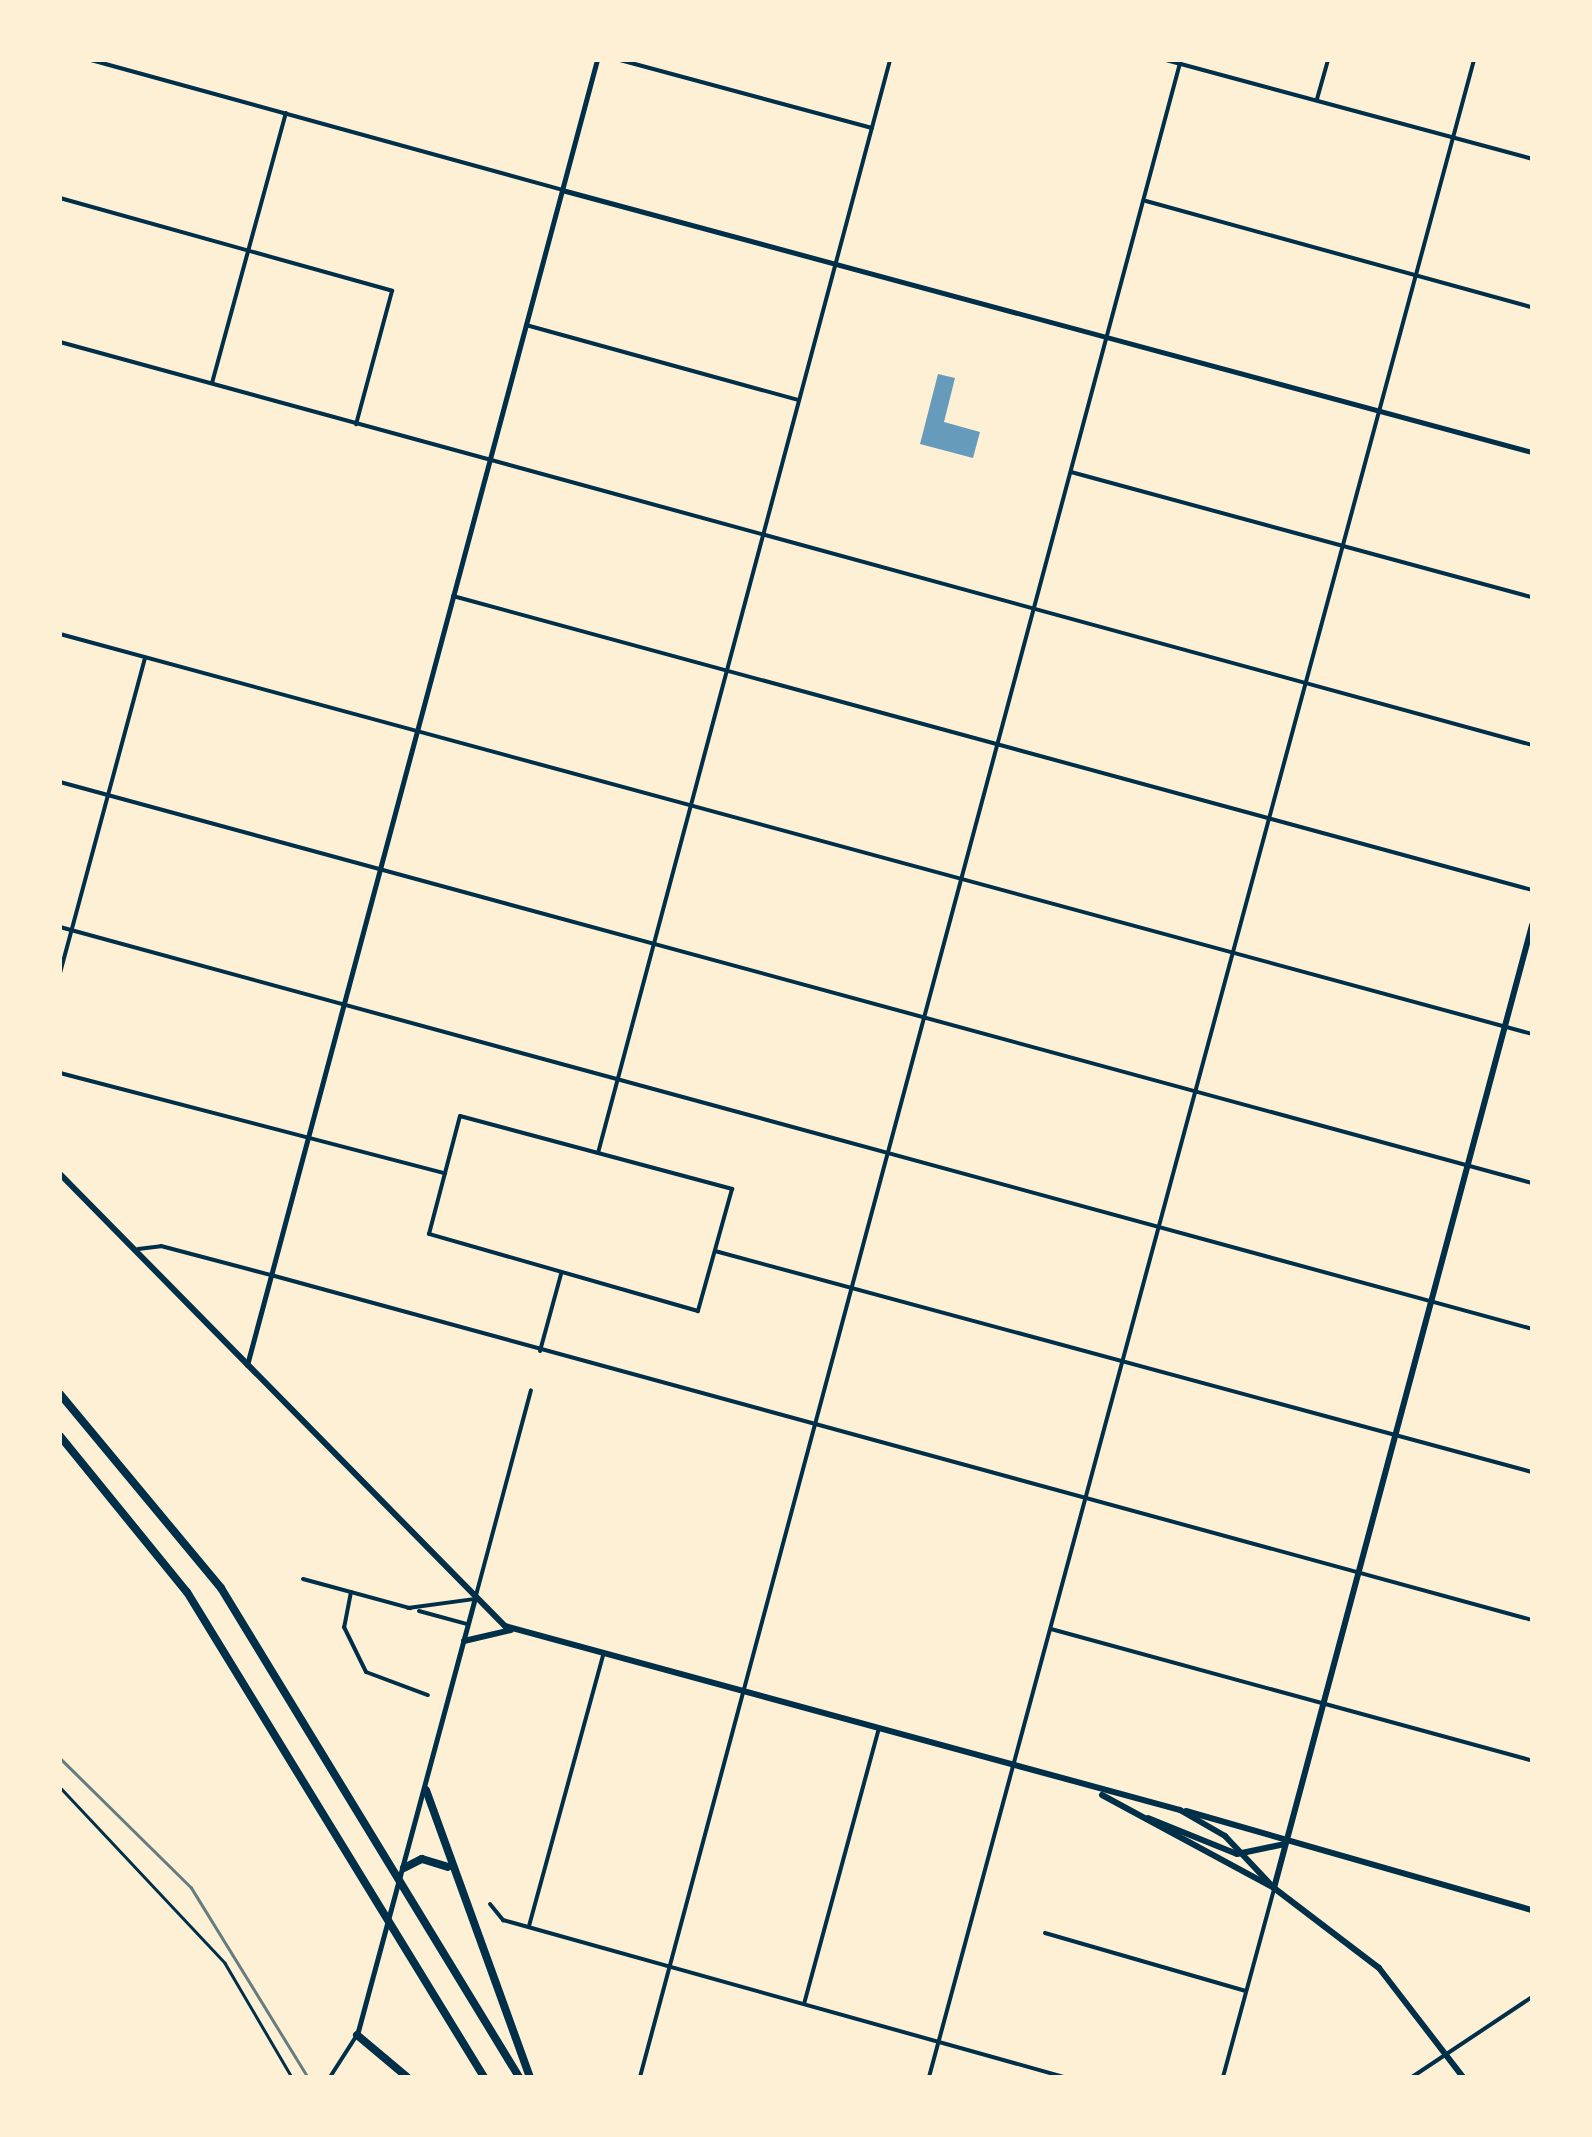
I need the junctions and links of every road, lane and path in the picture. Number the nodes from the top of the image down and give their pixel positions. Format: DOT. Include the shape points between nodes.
graph roads {
  1 [pos="91,60"];
  2 [pos="597,60"];
  3 [pos="620,60"];
  4 [pos="890,60"];
  5 [pos="1166,60"];
  6 [pos="1328,60"];
  7 [pos="1474,60"];
  8 [pos="1181,63"];
  9 [pos="1317,98"];
  10 [pos="286,113"];
  11 [pos="872,128"];
  12 [pos="1452,141"];
  13 [pos="1532,160"];
  14 [pos="562,190"];
  15 [pos="60,198"];
  16 [pos="1144,200"];
  17 [pos="248,251"];
  18 [pos="836,262"];
  19 [pos="1416,275"];
  20 [pos="1532,307"];
  21 [pos="526,325"];
  22 [pos="1108,336"];
  23 [pos="60,342"];
  24 [pos="212,383"];
  25 [pos="799,400"];
  26 [pos="1380,410"];
  27 [pos="356,424"];
  28 [pos="1532,452"];
  29 [pos="490,460"];
  30 [pos="1071,472"];
  31 [pos="762,536"];
  32 [pos="1342,547"];
  33 [pos="453,596"];
  34 [pos="1532,597"];
  35 [pos="1034,608"];
  36 [pos="60,634"];
  37 [pos="145,658"];
  38 [pos="726,671"];
  39 [pos="1306,683"];
  40 [pos="416,732"];
  41 [pos="997,744"];
  42 [pos="1532,745"];
  43 [pos="60,782"];
  44 [pos="108,795"];
  45 [pos="690,807"];
  46 [pos="1272,819"];
  47 [pos="380,869"];
  48 [pos="960,880"];
  49 [pos="1532,890"];
  50 [pos="1532,924"];
  51 [pos="60,927"];
  52 [pos="72,930"];
  53 [pos="653,944"];
  54 [pos="1234,955"];
  55 [pos="60,973"];
  56 [pos="344,1004"];
  57 [pos="924,1017"];
  58 [pos="1505,1027"];
  59 [pos="1532,1034"];
  60 [pos="60,1073"];
  61 [pos="617,1079"];
  62 [pos="1196,1092"];
  63 [pos="308,1138"];
  64 [pos="887,1152"];
  65 [pos="598,1153"];
  66 [pos="1468,1165"];
  67 [pos="60,1174"];
  68 [pos="445,1174"];
  69 [pos="1532,1183"];
  70 [pos="1159,1227"];
  71 [pos="715,1250"];
  72 [pos="135,1252"];
  73 [pos="562,1272"];
  74 [pos="271,1275"];
  75 [pos="851,1288"];
  76 [pos="1432,1301"];
  77 [pos="1532,1329"];
  78 [pos="540,1352"];
  79 [pos="1122,1361"];
  80 [pos="246,1366"];
  81 [pos="531,1390"];
  82 [pos="60,1394"];
  83 [pos="814,1425"];
  84 [pos="60,1436"];
  85 [pos="1395,1436"];
  86 [pos="1532,1472"];
  87 [pos="1084,1498"];
  88 [pos="1359,1572"];
  89 [pos="303,1579"];
  90 [pos="351,1592"];
  91 [pos="474,1599"];
  92 [pos="408,1608"];
  93 [pos="1532,1620"];
  94 [pos="468,1624"];
  95 [pos="1051,1629"];
  96 [pos="514,1630"];
  97 [pos="464,1641"];
  98 [pos="602,1656"];
  99 [pos="742,1694"];
  100 [pos="428,1695"];
  101 [pos="1324,1702"];
  102 [pos="878,1732"];
  103 [pos="1532,1760"];
  104 [pos="1012,1768"];
  105 [pos="60,1788"];
  106 [pos="426,1790"];
  107 [pos="1097,1792"];
  108 [pos="1180,1810"];
  109 [pos="1148,1818"];
  110 [pos="1286,1844"];
  111 [pos="1244,1855"];
  112 [pos="404,1868"];
  113 [pos="452,1870"];
  114 [pos="1274,1888"];
  115 [pos="490,1904"];
  116 [pos="1532,1910"];
  117 [pos="529,1928"];
  118 [pos="1045,1933"];
  119 [pos="670,1967"];
  120 [pos="1246,1991"];
  121 [pos="1532,1998"];
  122 [pos="804,2004"];
  123 [pos="356,2035"];
  124 [pos="938,2040"];
  125 [pos="1448,2053"];
  126 [pos="292,2077"];
  127 [pos="330,2077"];
  128 [pos="408,2077"];
  129 [pos="484,2077"];
  130 [pos="519,2077"];
  131 [pos="530,2077"];
  132 [pos="640,2077"];
  133 [pos="929,2077"];
  134 [pos="1064,2077"];
  135 [pos="1223,2077"];
  136 [pos="1412,2077"];
  137 [pos="1463,2077"];
  1 -- 10 [label="street"];
  2 -- 14 [label="street"];
  3 -- 11 [label="street"];
  4 -- 11 [label="street"];
  5 -- 8 [label="street"];
  6 -- 9 [label="street"];
  7 -- 12 [label="street"];
  8 -- 9 [label="street"];
  8 -- 16 [label="street"];
  9 -- 12 [label="street"];
  10 -- 14 [label="street"];
  10 -- 17 [label="street"];
  11 -- 18 [label="street"];
  12 -- 13 [label="street"];
  12 -- 19 [label="street"];
  14 -- 18 [label="street"];
  14 -- 21 [label="street"];
  15 -- 17 [label="street"];
  16 -- 19 [label="street"];
  16 -- 22 [label="street"];
  17 -- 24 [label="street"];
  17 -- 27 [label="street" via="392,291"];
  18 -- 22 [label="street"];
  18 -- 25 [label="street"];
  19 -- 20 [label="street"];
  19 -- 26 [label="street"];
  21 -- 25 [label="street"];
  21 -- 29 [label="street"];
  22 -- 26 [label="street"];
  22 -- 30 [label="street"];
  23 -- 24 [label="street"];
  24 -- 27 [label="street"];
  25 -- 31 [label="street"];
  26 -- 28 [label="street"];
  26 -- 32 [label="street"];
  27 -- 29 [label="street"];
  29 -- 31 [label="street"];
  29 -- 33 [label="street"];
  30 -- 32 [label="street"];
  30 -- 35 [label="street"];
  31 -- 35 [label="street"];
  31 -- 38 [label="street"];
  32 -- 34 [label="street"];
  32 -- 39 [label="street"];
  33 -- 38 [label="street"];
  33 -- 40 [label="street"];
  35 -- 39 [label="street"];
  35 -- 41 [label="street"];
  36 -- 37 [label="street"];
  37 -- 40 [label="street"];
  37 -- 44 [label="street"];
  38 -- 41 [label="street"];
  38 -- 45 [label="street"];
  39 -- 42 [label="street"];
  39 -- 46 [label="street"];
  40 -- 45 [label="street"];
  40 -- 47 [label="street"];
  41 -- 46 [label="street"];
  41 -- 48 [label="street"];
  43 -- 44 [label="street"];
  44 -- 47 [label="street"];
  44 -- 52 [label="street"];
  45 -- 48 [label="street"];
  45 -- 53 [label="street"];
  46 -- 49 [label="street"];
  46 -- 54 [label="street"];
  47 -- 53 [label="street"];
  47 -- 56 [label="street"];
  48 -- 54 [label="street"];
  48 -- 57 [label="street"];
  50 -- 58 [label="main road"];
  51 -- 52 [label="street"];
  52 -- 55 [label="street"];
  52 -- 56 [label="street"];
  53 -- 57 [label="street"];
  53 -- 61 [label="street"];
  54 -- 58 [label="street"];
  54 -- 62 [label="street"];
  56 -- 61 [label="street"];
  56 -- 63 [label="street"];
  57 -- 62 [label="street"];
  57 -- 64 [label="street"];
  58 -- 59 [label="street"];
  58 -- 66 [label="main road"];
  60 -- 63 [label="street"];
  61 -- 64 [label="street"];
  61 -- 65 [label="street"];
  62 -- 66 [label="street"];
  62 -- 70 [label="street"];
  63 -- 68 [label="street"];
  63 -- 74 [label="street"];
  64 -- 70 [label="street"];
  64 -- 75 [label="street"];
  65 -- 68 [label="street" via="460,1116"];
  65 -- 71 [label="street" via="732,1189"];
  66 -- 69 [label="street"];
  66 -- 76 [label="main road"];
  67 -- 72 [label="main road"];
  68 -- 73 [label="street" via="429,1234"];
  70 -- 76 [label="street"];
  70 -- 79 [label="street"];
  71 -- 73 [label="street" via="698,1310"];
  71 -- 75 [label="street"];
  72 -- 74 [label="street" via="161,1246"];
  72 -- 80 [label="main road"];
  73 -- 78 [label="street"];
  74 -- 78 [label="street"];
  74 -- 80 [label="street"];
  75 -- 79 [label="street"];
  75 -- 83 [label="street"];
  76 -- 77 [label="street"];
  76 -- 85 [label="main road"];
  78 -- 83 [label="street"];
  79 -- 85 [label="street"];
  79 -- 87 [label="street"];
  80 -- 91 [label="main road"];
  81 -- 91 [label="street"];
  82 -- 130 [label="highway" via="192,1546"];
  83 -- 87 [label="street"];
  83 -- 99 [label="street"];
  84 -- 129 [label="highway" via="188,1592"];
  85 -- 86 [label="street"];
  85 -- 88 [label="main road"];
  87 -- 88 [label="street"];
  87 -- 95 [label="street"];
  88 -- 93 [label="street"];
  88 -- 101 [label="main road"];
  89 -- 90 [label="street"];
  90 -- 92 [label="street"];
  90 -- 100 [label="street" via="344,1627 366,1672"];
  91 -- 92 [label="street"];
  91 -- 94 [label="street"];
  91 -- 96 [label="main road"];
  92 -- 94 [label="street"];
  94 -- 97 [label="street"];
  95 -- 101 [label="street"];
  95 -- 104 [label="street"];
  96 -- 97 [label="main road"];
  96 -- 98 [label="main road"];
  97 -- 106 [label="street"];
  98 -- 99 [label="main road"];
  98 -- 117 [label="street"];
  99 -- 102 [label="main road"];
  99 -- 119 [label="street"];
  101 -- 103 [label="street"];
  101 -- 110 [label="main road"];
  102 -- 104 [label="main road"];
  102 -- 122 [label="street"];
  104 -- 107 [label="main road"];
  104 -- 124 [label="street"];
  105 -- 126 [label="lane" via="225,1962"];
  106 -- 112 [label="street"];
  106 -- 113 [label="highway"];
  107 -- 108 [label="main road"];
  107 -- 109 [label="main road"];
  108 -- 110 [label="main road"];
  108 -- 111 [label="main road"];
  109 -- 111 [label="main road"];
  109 -- 114 [label="main road"];
  110 -- 111 [label="main road"];
  110 -- 114 [label="main road"];
  110 -- 116 [label="main road"];
  111 -- 114 [label="main road"];
  112 -- 113 [label="highway" via="430,1859"];
  112 -- 123 [label="street"];
  113 -- 131 [label="highway"];
  114 -- 120 [label="street"];
  114 -- 125 [label="main road" via="1379,1968"];
  115 -- 117 [label="street" via="503,1920"];
  117 -- 119 [label="street"];
  118 -- 120 [label="street"];
  119 -- 122 [label="street"];
  119 -- 132 [label="street"];
  120 -- 135 [label="street"];
  121 -- 125 [label="street"];
  122 -- 124 [label="street"];
  123 -- 127 [label="street"];
  123 -- 128 [label="highway"];
  124 -- 133 [label="street"];
  124 -- 134 [label="street"];
  125 -- 136 [label="street"];
  125 -- 137 [label="main road"];
}
